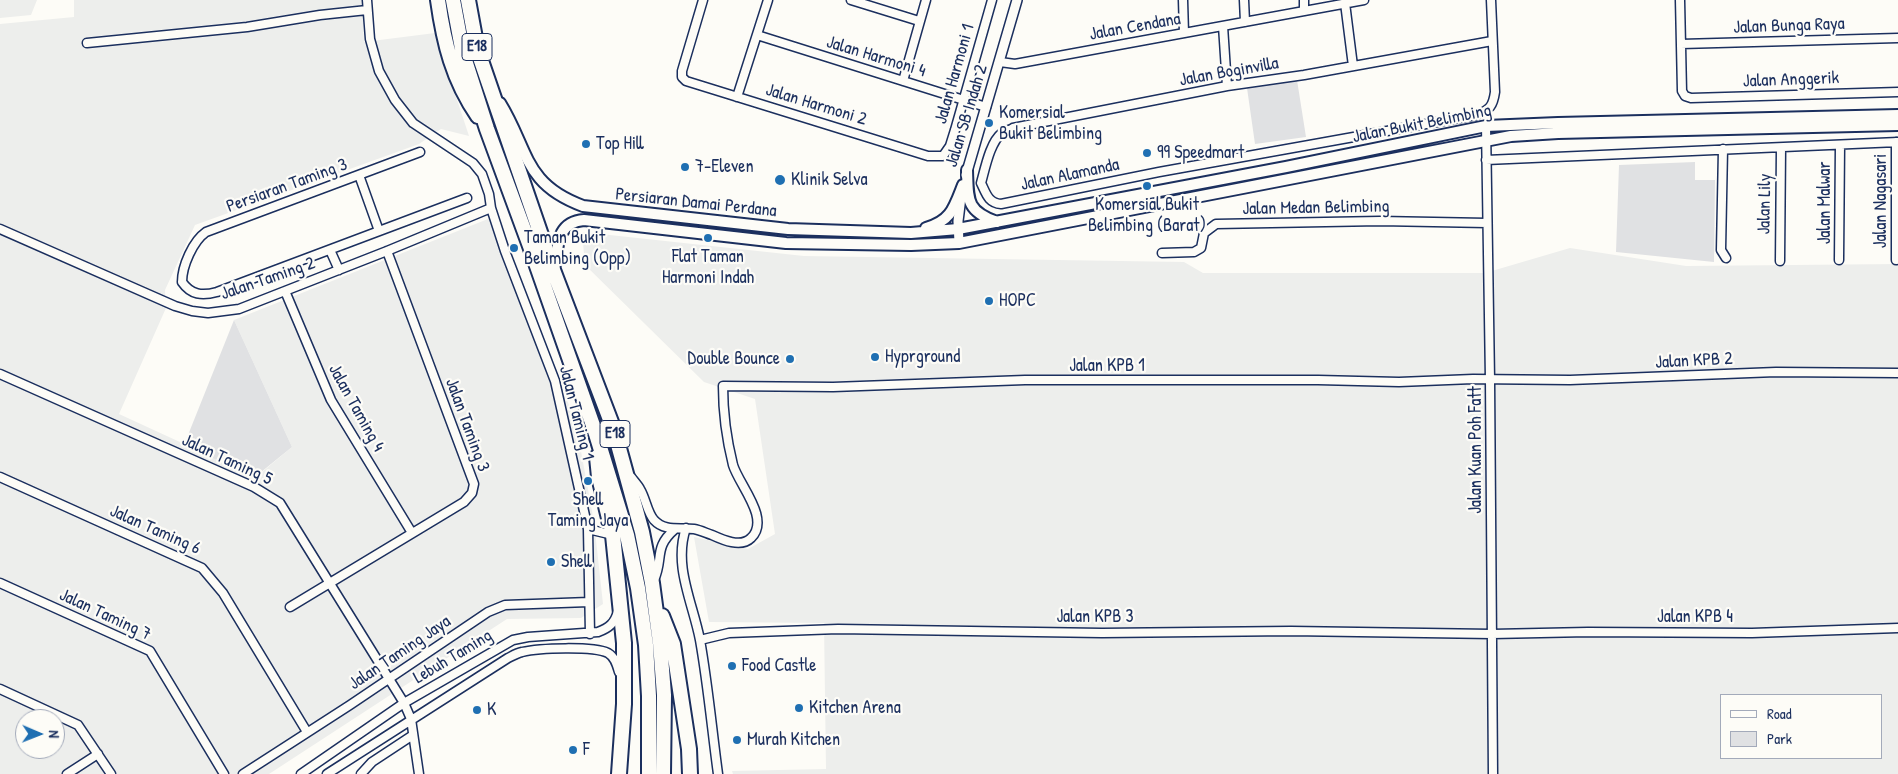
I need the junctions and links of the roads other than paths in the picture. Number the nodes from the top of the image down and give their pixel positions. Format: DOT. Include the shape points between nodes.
graph roads {
  1 [pos="367,0"];
  2 [pos="438,0"];
  3 [pos="453,0"];
  4 [pos="468,0"];
  5 [pos="703,0"];
  6 [pos="768,0"];
  7 [pos="851,0"];
  8 [pos="926,0"];
  9 [pos="992,0"];
  10 [pos="1017,0"];
  11 [pos="1183,0"];
  12 [pos="1244,0"];
  13 [pos="1304,0"];
  14 [pos="1364,0"];
  15 [pos="1490,0"];
  16 [pos="1680,0"];
  17 [pos="1345,4"];
  18 [pos="367,10"];
  19 [pos="1304,11"];
  20 [pos="919,21"];
  21 [pos="1245,22"];
  22 [pos="1223,26"];
  23 [pos="1184,33"];
  24 [pos="756,35"];
  25 [pos="1898,38"];
  26 [pos="1492,41"];
  27 [pos="87,43"];
  28 [pos="1681,44"];
  29 [pos="1000,62"];
  30 [pos="1352,66"];
  31 [pos="903,81"];
  32 [pos="1227,86"];
  33 [pos="491,90"];
  34 [pos="1898,92"];
  35 [pos="737,97"];
  36 [pos="964,100"];
  37 [pos="986,107"];
  38 [pos="1898,115"];
  39 [pos="1898,125"];
  40 [pos="1486,126"];
  41 [pos="487,129"];
  42 [pos="1486,140"];
  43 [pos="1897,142"];
  44 [pos="1840,145"];
  45 [pos="1781,148"];
  46 [pos="1723,150"];
  47 [pos="420,152"];
  48 [pos="972,155"];
  49 [pos="943,156"];
  50 [pos="988,159"];
  51 [pos="1486,160"];
  52 [pos="967,170"];
  53 [pos="359,175"];
  54 [pos="963,185"];
  55 [pos="467,198"];
  56 [pos="491,208"];
  57 [pos="996,222"];
  58 [pos="1487,223"];
  59 [pos="0,229"];
  60 [pos="958,229"];
  61 [pos="379,231"];
  62 [pos="911,232"];
  63 [pos="959,243"];
  64 [pos="330,250"];
  65 [pos="387,251"];
  66 [pos="1162,253"];
  67 [pos="1726,258"];
  68 [pos="1780,260"];
  69 [pos="1839,260"];
  70 [pos="1896,260"];
  71 [pos="338,270"];
  72 [pos="554,270"];
  73 [pos="285,291"];
  74 [pos="1898,373"];
  75 [pos="0,374"];
  76 [pos="1490,380"];
  77 [pos="596,434"];
  78 [pos="626,472"];
  79 [pos="0,477"];
  80 [pos="686,528"];
  81 [pos="588,529"];
  82 [pos="675,529"];
  83 [pos="412,534"];
  84 [pos="613,535"];
  85 [pos="0,583"];
  86 [pos="330,583"];
  87 [pos="652,583"];
  88 [pos="621,599"];
  89 [pos="589,602"];
  90 [pos="656,604"];
  91 [pos="290,607"];
  92 [pos="1898,628"];
  93 [pos="590,634"];
  94 [pos="1492,634"];
  95 [pos="700,640"];
  96 [pos="388,679"];
  97 [pos="0,689"];
  98 [pos="404,703"];
  99 [pos="624,704"];
  100 [pos="411,720"];
  101 [pos="307,732"];
  102 [pos="414,735"];
  103 [pos="98,754"];
  104 [pos="67,774"];
  105 [pos="111,774"];
  106 [pos="224,774"];
  107 [pos="243,774"];
  108 [pos="301,774"];
  109 [pos="327,774"];
  110 [pos="362,774"];
  111 [pos="419,774"];
  112 [pos="619,774"];
  113 [pos="649,774"];
  114 [pos="663,774"];
  115 [pos="690,774"];
  116 [pos="718,774"];
  117 [pos="1494,774"];
  1 -- 18 [label="street, Jalan Taming 1"];
  2 -- 41 [label="highway" via="455,73 464,96"];
  3 -- 41 [label="highway, E18" via="463,54"];
  4 -- 33 [label="highway, E18" via="477,49"];
  5 -- 35 [label="street, Jalan Harmoni 2" via="682,77"];
  6 -- 24 [label="street"];
  7 -- 20 [label="street"];
  8 -- 20 [label="street"];
  9 -- 36 [label="street, Jalan Harmoni 1"];
  10 -- 29 [label="street, Jalan SB Indah 2"];
  11 -- 23 [label="street"];
  12 -- 21 [label="street"];
  13 -- 19 [label="street"];
  14 -- 17 [label="street, Jalan Cendana"];
  15 -- 26 [label="street"];
  16 -- 28 [label="street"];
  17 -- 19 [label="street, Jalan Cendana"];
  17 -- 30 [label="street"];
  18 -- 27 [label="street" via="247,27"];
  18 -- 56 [label="street, Jalan Taming 1" via="370,39 379,70 395,100 413,123 473,163 482,174"];
  19 -- 21 [label="street, Jalan Cendana"];
  20 -- 31 [label="street"];
  21 -- 22 [label="street, Jalan Cendana"];
  22 -- 23 [label="street, Jalan Cendana"];
  22 -- 32 [label="street"];
  23 -- 29 [label="street, Jalan Cendana" via="1015,64"];
  24 -- 31 [label="street, Jalan Harmoni 4"];
  24 -- 35 [label="street"];
  25 -- 28 [label="street, Jalan Bunga Raya"];
  26 -- 30 [label="street, Jalan Boginvilla"];
  26 -- 50 [label="street, Jalan Alamanda" via="1493,105 1476,115 1178,168 1001,204 989,200 981,183"];
  28 -- 34 [label="street, Jalan Anggerik" via="1682,91 1691,98"];
  29 -- 37 [label="street, Jalan SB Indah 2"];
  30 -- 32 [label="street, Jalan Boginvilla"];
  31 -- 36 [label="street, Jalan Harmoni 4"];
  32 -- 50 [label="street, Jalan Boginvilla" via="1013,128 996,141"];
  33 -- 62 [label="main road, Persiaran Damai Perdana" via="507,116 530,167 540,180 567,200 583,206 788,229"];
  33 -- 72 [label="highway, E18"];
  35 -- 49 [label="street, Jalan Harmoni 2" via="928,156"];
  36 -- 37 [label="street, Jalan Harmoni 4"];
  36 -- 49 [label="street, Jalan Harmoni 1" via="950,146"];
  37 -- 48 [label="street, Jalan SB Indah 2"];
  38 -- 40 [label="main road, Jalan Bukit Belimbing"];
  39 -- 42 [label="main road, Jalan Bukit Belimbing" via="1558,133"];
  40 -- 42 [label="street, Jalan Kuan Poh Fatt"];
  40 -- 57 [label="main road, Jalan Bukit Belimbing"];
  41 -- 77 [label="highway, E18"];
  42 -- 51 [label="street, Jalan Kuan Poh Fatt"];
  42 -- 63 [label="main road, Jalan Bukit Belimbing"];
  43 -- 44 [label="street"];
  43 -- 70 [label="street, Jalan Nagasari"];
  44 -- 45 [label="street"];
  44 -- 69 [label="street, Jalan Malwar"];
  45 -- 46 [label="street"];
  45 -- 68 [label="street, Jalan Lily"];
  46 -- 51 [label="street"];
  46 -- 67 [label="street" via="1722,250"];
  47 -- 53 [label="street, Persiaran Taming 3"];
  48 -- 50 [label="street"];
  48 -- 52 [label="street, Jalan SB Indah 2"];
  51 -- 58 [label="street, Jalan Kuan Poh Fatt"];
  52 -- 54 [label="street, Jalan SB Indah 2"];
  52 -- 57 [label="main road" via="968,197 973,208 981,216"];
  53 -- 61 [label="street"];
  53 -- 64 [label="street, Persiaran Taming 3" via="206,232 200,236 184,268 182,282 193,293 206,295"];
  54 -- 60 [label="street, Jalan SB Indah 2"];
  54 -- 62 [label="main road" via="953,210 946,218 936,225"];
  55 -- 61 [label="street"];
  56 -- 65 [label="street, Jalan Taming 2"];
  56 -- 81 [label="street, Jalan Taming 1" via="555,381"];
  57 -- 60 [label="main road, Jalan Bukit Belimbing"];
  58 -- 66 [label="street, Jalan Medan Belimbing" via="1216,224 1204,233 1201,248 1194,252"];
  58 -- 76 [label="street, Jalan Kuan Poh Fatt"];
  59 -- 73 [label="street, Jalan Taming 2" via="192,311 231,310"];
  60 -- 62 [label="main road, Persiaran Damai Perdana"];
  60 -- 63 [label="street, Jalan SB Indah 2"];
  61 -- 64 [label="street"];
  63 -- 72 [label="main road, Persiaran Damai Perdana" via="786,243 576,220 563,230"];
  64 -- 71 [label="street"];
  65 -- 71 [label="street, Jalan Taming 2"];
  65 -- 83 [label="street, Jalan Taming 3" via="474,484 472,493 464,502"];
  71 -- 73 [label="street, Jalan Taming 2"];
  72 -- 78 [label="highway, E18" via="614,430"];
  73 -- 83 [label="street, Jalan Taming 4" via="331,400"];
  74 -- 76 [label="street, Jalan KPB 2" via="1776,372 1620,379"];
  75 -- 86 [label="street, Jalan Taming 5" via="270,495 280,503"];
  76 -- 80 [label="street, Jalan KPB 1" via="1025,380 833,387 723,386 734,467 757,515 756,532 750,540 734,542"];
  76 -- 94 [label="street, Jalan Kuan Poh Fatt"];
  77 -- 84 [label="highway" via="599,477"];
  77 -- 113 [label="highway, E18" via="627,535 638,588 650,696"];
  78 -- 82 [label="street" via="640,489 655,521"];
  78 -- 87 [label="highway, E18"];
  79 -- 101 [label="street, Jalan Taming 6" via="202,568 223,593"];
  80 -- 82 [label="street"];
  80 -- 95 [label="street" via="682,540 682,566"];
  81 -- 84 [label="street"];
  81 -- 89 [label="street, Jalan Taming 1"];
  82 -- 87 [label="street" via="662,544 658,571"];
  83 -- 86 [label="street, Jalan Taming 3"];
  84 -- 88 [label="highway"];
  85 -- 106 [label="street, Jalan Taming 7" via="150,651"];
  86 -- 91 [label="street, Jalan Taming 3"];
  86 -- 96 [label="street, Jalan Taming 5"];
  87 -- 90 [label="highway, E18"];
  88 -- 93 [label="street, Lebuh Taming" via="616,619 608,628"];
  88 -- 99 [label="highway"];
  89 -- 93 [label="street, Jalan Taming 1"];
  89 -- 96 [label="street, Jalan Taming Jaya" via="505,605 488,612"];
  90 -- 114 [label="highway, E18" via="664,695"];
  90 -- 115 [label="highway" via="673,644"];
  92 -- 94 [label="street, Jalan KPB 4"];
  93 -- 98 [label="street, Lebuh Taming" via="512,640"];
  94 -- 95 [label="street, Jalan KPB 3" via="838,629 729,633"];
  94 -- 117 [label="street, Jalan Kuan Poh Fatt"];
  95 -- 116 [label="street"];
  96 -- 98 [label="street, Jalan Taming 5"];
  96 -- 101 [label="street, Jalan Taming Jaya"];
  97 -- 103 [label="street" via="78,725"];
  98 -- 100 [label="street, Jalan Taming 5"];
  98 -- 108 [label="street, Lebuh Taming"];
  99 -- 100 [label="street, Lebuh Taming" via="617,663 610,654 589,649 529,650 508,658"];
  99 -- 112 [label="highway"];
  100 -- 102 [label="street, Jalan Taming 5"];
  100 -- 109 [label="street, Lebuh Taming"];
  101 -- 107 [label="street, Jalan Taming Jaya"];
  102 -- 110 [label="street" via="372,762"];
  102 -- 111 [label="street, Jalan Taming 5"];
  103 -- 104 [label="street"];
  103 -- 105 [label="street"];
}
